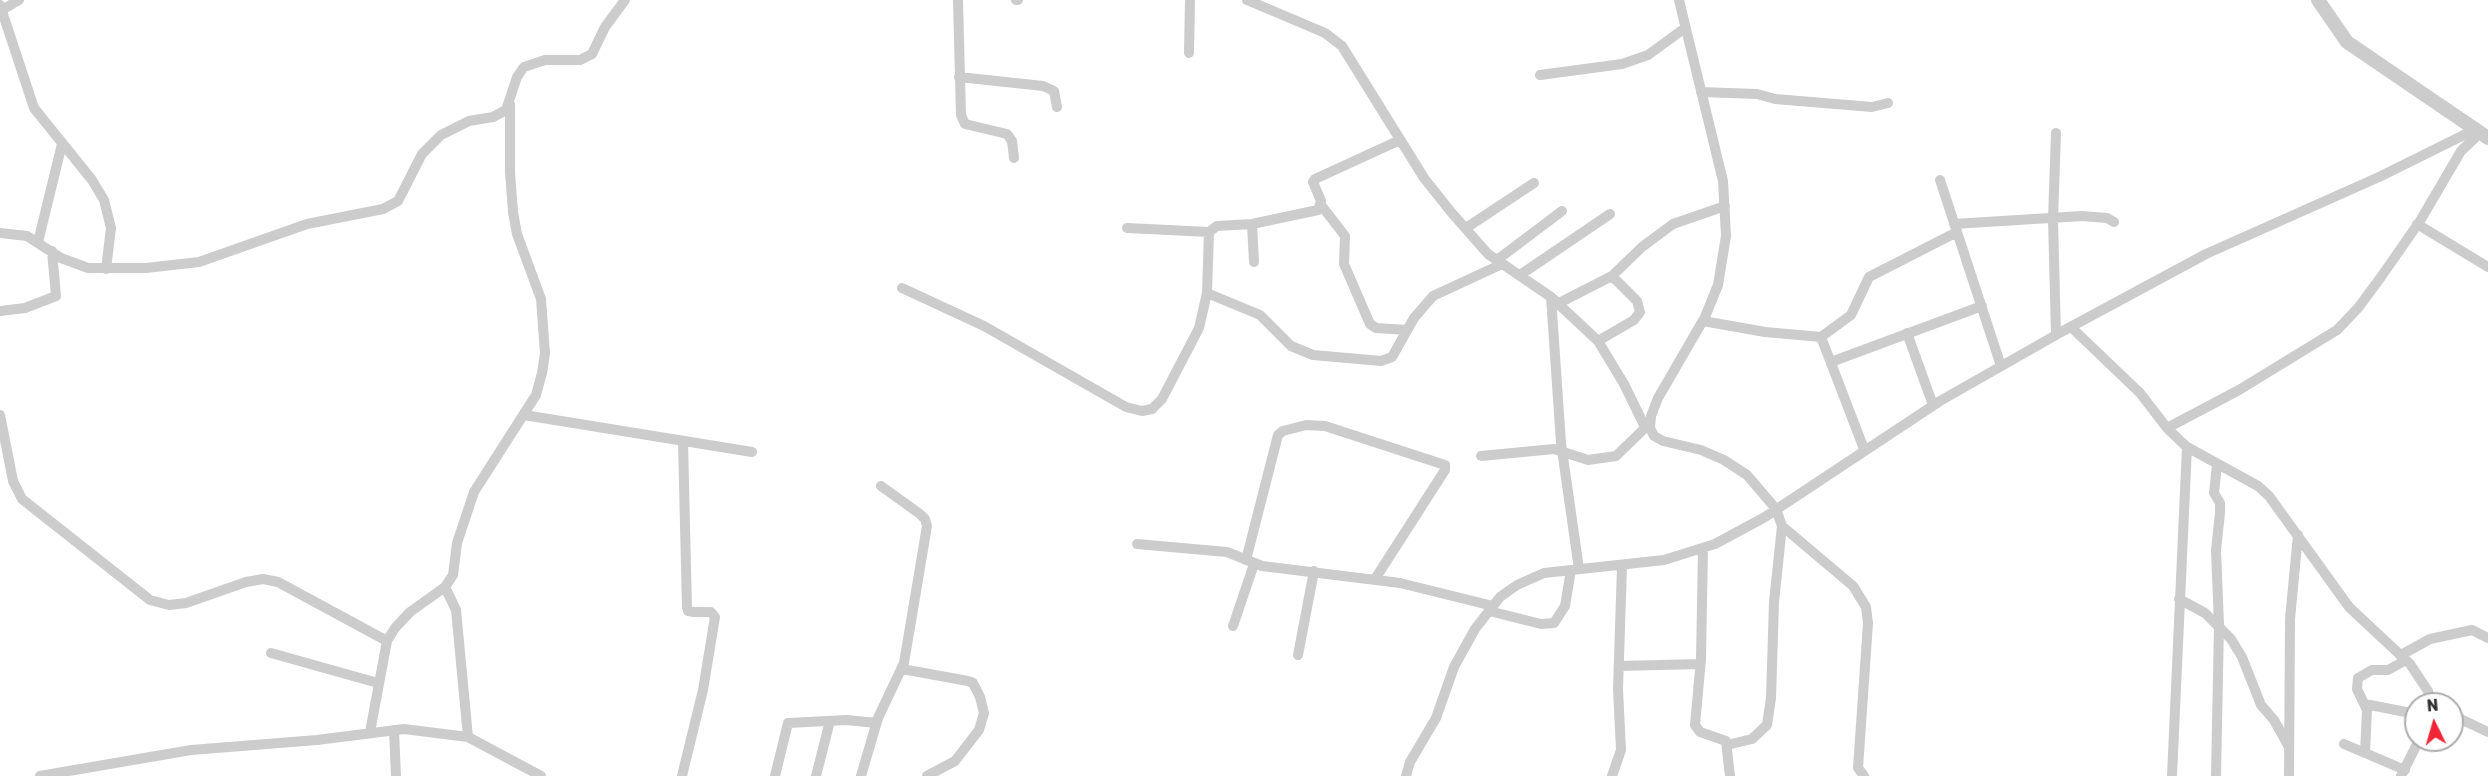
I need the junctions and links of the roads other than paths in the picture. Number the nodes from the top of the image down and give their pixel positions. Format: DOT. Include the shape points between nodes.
graph roads {
  1 [pos="19,0"];
  2 [pos="625,0"];
  3 [pos="958,0"];
  4 [pos="1190,0"];
  5 [pos="1247,0"];
  6 [pos="1679,0"];
  7 [pos="2318,0"];
  8 [pos="1,8"];
  9 [pos="1685,28"];
  10 [pos="1189,53"];
  11 [pos="1540,75"];
  12 [pos="959,77"];
  13 [pos="1701,92"];
  14 [pos="1888,103"];
  15 [pos="510,104"];
  16 [pos="1057,107"];
  17 [pos="2056,133"];
  18 [pos="2483,134"];
  19 [pos="1400,140"];
  20 [pos="62,144"];
  21 [pos="1014,158"];
  22 [pos="1940,180"];
  23 [pos="1534,183"];
  24 [pos="1321,206"];
  25 [pos="1725,206"];
  26 [pos="1562,211"];
  27 [pos="1610,214"];
  28 [pos="2053,219"];
  29 [pos="2114,222"];
  30 [pos="1252,224"];
  31 [pos="2417,224"];
  32 [pos="1127,228"];
  33 [pos="1466,228"];
  34 [pos="1955,228"];
  35 [pos="1209,232"];
  36 [pos="0,233"];
  37 [pos="38,242"];
  38 [pos="52,251"];
  39 [pos="1254,262"];
  40 [pos="1500,262"];
  41 [pos="2488,267"];
  42 [pos="106,269"];
  43 [pos="1520,275"];
  44 [pos="1612,276"];
  45 [pos="902,288"];
  46 [pos="1207,293"];
  47 [pos="1555,300"];
  48 [pos="1982,306"];
  49 [pos="0,311"];
  50 [pos="1703,321"];
  51 [pos="2071,327"];
  52 [pos="1407,330"];
  53 [pos="1907,333"];
  54 [pos="2056,335"];
  55 [pos="1821,337"];
  56 [pos="1598,341"];
  57 [pos="1832,362"];
  58 [pos="2001,366"];
  59 [pos="1933,405"];
  60 [pos="0,414"];
  61 [pos="524,415"];
  62 [pos="1648,427"];
  63 [pos="2167,428"];
  64 [pos="683,442"];
  65 [pos="2187,447"];
  66 [pos="1864,449"];
  67 [pos="1562,451"];
  68 [pos="752,452"];
  69 [pos="1481,456"];
  70 [pos="2217,465"];
  71 [pos="881,486"];
  72 [pos="1776,509"];
  73 [pos="1782,526"];
  74 [pos="2298,535"];
  75 [pos="1137,544"];
  76 [pos="1703,549"];
  77 [pos="1250,562"];
  78 [pos="1622,566"];
  79 [pos="1575,569"];
  80 [pos="1314,571"];
  81 [pos="1375,579"];
  82 [pos="446,586"];
  83 [pos="2180,599"];
  84 [pos="1491,609"];
  85 [pos="2219,625"];
  86 [pos="1233,626"];
  87 [pos="2488,638"];
  88 [pos="387,641"];
  89 [pos="271,653"];
  90 [pos="1298,655"];
  91 [pos="2403,658"];
  92 [pos="1700,664"];
  93 [pos="1619,666"];
  94 [pos="902,669"];
  95 [pos="378,683"];
  96 [pos="2428,692"];
  97 [pos="2365,704"];
  98 [pos="2404,712"];
  99 [pos="830,721"];
  100 [pos="2464,721"];
  101 [pos="876,723"];
  102 [pos="394,730"];
  103 [pos="370,732"];
  104 [pos="2488,732"];
  105 [pos="468,737"];
  106 [pos="2344,744"];
  107 [pos="1727,745"];
  108 [pos="2289,748"];
  109 [pos="2413,752"];
  110 [pos="2366,753"];
  111 [pos="2403,773"];
  112 [pos="40,776"];
  113 [pos="396,776"];
  114 [pos="541,776"];
  115 [pos="682,776"];
  116 [pos="775,776"];
  117 [pos="816,776"];
  118 [pos="861,776"];
  119 [pos="927,776"];
  120 [pos="1406,776"];
  121 [pos="1612,776"];
  122 [pos="1730,776"];
  123 [pos="1864,776"];
  124 [pos="2172,776"];
  125 [pos="2216,776"];
  126 [pos="2289,776"];
  1 -- 8 [label="street"];
  2 -- 15 [label="street" via="592,54 580,60 554,59 524,68 517,77"];
  3 -- 12 [label="street"];
  4 -- 10 [label="street"];
  5 -- 19 [label="street" via="1333,38 1349,55"];
  6 -- 9 [label="street"];
  7 -- 18 [label="street" via="2347,42"];
  8 -- 20 [label="street" via="34,108"];
  9 -- 11 [label="street" via="1648,55 1622,64"];
  9 -- 13 [label="street"];
  12 -- 16 [label="street" via="1043,86 1054,91"];
  12 -- 21 [label="street" via="965,124 1007,134"];
  13 -- 14 [label="street" via="1872,107"];
  13 -- 25 [label="street" via="1723,181"];
  15 -- 42 [label="street" via="501,115 469,121 441,135 422,153 394,204 307,224 183,265"];
  15 -- 61 [label="street" via="513,212 541,299 545,353 536,394"];
  17 -- 28 [label="street"];
  18 -- 31 [label="street" via="2461,151"];
  18 -- 51 [label="street" via="2206,254"];
  19 -- 24 [label="street" via="1315,179 1312,182"];
  19 -- 33 [label="street" via="1424,178"];
  20 -- 37 [label="street"];
  20 -- 42 [label="street" via="93,180 104,200 111,228"];
  22 -- 34 [label="street"];
  23 -- 33 [label="street"];
  24 -- 30 [label="street" via="1311,213"];
  24 -- 52 [label="street" via="1345,236 1344,264 1370,324"];
  25 -- 44 [label="street" via="1673,224"];
  25 -- 50 [label="street" via="1724,258"];
  26 -- 40 [label="street"];
  27 -- 43 [label="street"];
  28 -- 29 [label="street" via="2101,217"];
  28 -- 34 [label="street"];
  28 -- 54 [label="street"];
  30 -- 35 [label="street" via="1217,226"];
  30 -- 39 [label="street"];
  31 -- 41 [label="street"];
  31 -- 63 [label="street" via="2358,308 2337,330 2239,390"];
  32 -- 35 [label="street"];
  33 -- 40 [label="street"];
  34 -- 48 [label="street"];
  34 -- 55 [label="street" via="1869,277 1851,315"];
  35 -- 46 [label="street"];
  36 -- 37 [label="street" via="27,236"];
  37 -- 38 [label="street"];
  38 -- 42 [label="street" via="75,263"];
  38 -- 49 [label="street" via="56,296 25,308"];
  40 -- 43 [label="street"];
  40 -- 52 [label="street" via="1433,296"];
  43 -- 47 [label="street"];
  44 -- 47 [label="street"];
  44 -- 56 [label="street" via="1637,302 1640,312 1634,320"];
  45 -- 46 [label="street" via="984,326 1126,407 1142,411 1152,409 1162,399 1185,358 1199,328"];
  46 -- 52 [label="street" via="1260,315 1291,346 1313,355 1381,362 1392,357"];
  47 -- 56 [label="street"];
  47 -- 67 [label="street"];
  48 -- 53 [label="street"];
  48 -- 58 [label="street"];
  50 -- 55 [label="street"];
  50 -- 62 [label="street" via="1658,398"];
  51 -- 54 [label="street"];
  51 -- 63 [label="street" via="2140,393"];
  53 -- 57 [label="street"];
  53 -- 59 [label="street"];
  54 -- 58 [label="street"];
  55 -- 57 [label="street"];
  56 -- 62 [label="street"];
  57 -- 66 [label="street"];
  58 -- 59 [label="street"];
  59 -- 66 [label="street"];
  60 -- 88 [label="street" via="13,481 22,499 150,600 169,605 186,603 263,579 278,582"];
  61 -- 64 [label="street"];
  61 -- 82 [label="street" via="474,492 457,543 453,575"];
  62 -- 67 [label="street" via="1616,456 1588,460"];
  62 -- 72 [label="street" via="1663,441 1724,460 1747,475"];
  63 -- 65 [label="street"];
  64 -- 68 [label="street"];
  64 -- 115 [label="street" via="687,608 711,612 715,617 703,690"];
  65 -- 70 [label="street"];
  65 -- 83 [label="street"];
  66 -- 72 [label="street"];
  67 -- 69 [label="street"];
  67 -- 79 [label="street"];
  70 -- 74 [label="street" via="2258,486"];
  70 -- 85 [label="street" via="2214,493 2220,503 2216,550"];
  71 -- 94 [label="street" via="920,514 927,526"];
  72 -- 73 [label="street"];
  72 -- 76 [label="street"];
  73 -- 107 [label="street" via="1767,725 1752,739"];
  73 -- 123 [label="street" via="1853,586 1866,606 1868,633 1858,768"];
  74 -- 91 [label="street" via="2349,607"];
  74 -- 108 [label="street" via="2290,619"];
  75 -- 77 [label="street" via="1219,550"];
  76 -- 78 [label="street"];
  76 -- 92 [label="street"];
  77 -- 80 [label="street"];
  77 -- 81 [label="street" via="1278,435 1306,425 1325,426 1445,465"];
  77 -- 86 [label="street"];
  78 -- 79 [label="street"];
  78 -- 93 [label="street"];
  79 -- 84 [label="street" via="1530,578 1500,597"];
  79 -- 84 [label="street" via="1565,606 1554,623 1541,624"];
  80 -- 81 [label="street"];
  80 -- 90 [label="street"];
  81 -- 84 [label="street"];
  82 -- 88 [label="street" via="410,612"];
  82 -- 105 [label="street" via="456,610"];
  83 -- 85 [label="street"];
  83 -- 124 [label="street"];
  84 -- 120 [label="street" via="1475,628 1454,667 1436,717"];
  85 -- 108 [label="street" via="2242,657 2260,705 2274,720"];
  85 -- 125 [label="street"];
  87 -- 91 [label="street" via="2472,630 2430,639"];
  88 -- 95 [label="street"];
  89 -- 95 [label="street"];
  91 -- 96 [label="street"];
  91 -- 97 [label="street" via="2388,670 2372,670 2358,678 2357,689"];
  92 -- 93 [label="street"];
  92 -- 107 [label="street" via="1696,730 1722,738"];
  93 -- 121 [label="street" via="1621,750"];
  94 -- 101 [label="street"];
  94 -- 119 [label="street" via="973,683 984,713 979,730 955,761"];
  95 -- 103 [label="street"];
  97 -- 98 [label="street"];
  97 -- 110 [label="street"];
  99 -- 101 [label="street"];
  99 -- 116 [label="street" via="788,723"];
  99 -- 117 [label="street"];
  100 -- 104 [label="street"];
  101 -- 118 [label="street"];
  102 -- 103 [label="street"];
  102 -- 105 [label="street"];
  102 -- 113 [label="street"];
  103 -- 112 [label="street" via="191,750"];
  105 -- 114 [label="street"];
  106 -- 110 [label="street"];
  107 -- 122 [label="street"];
  108 -- 126 [label="street"];
  109 -- 111 [label="street"];
  110 -- 111 [label="street"];
}
